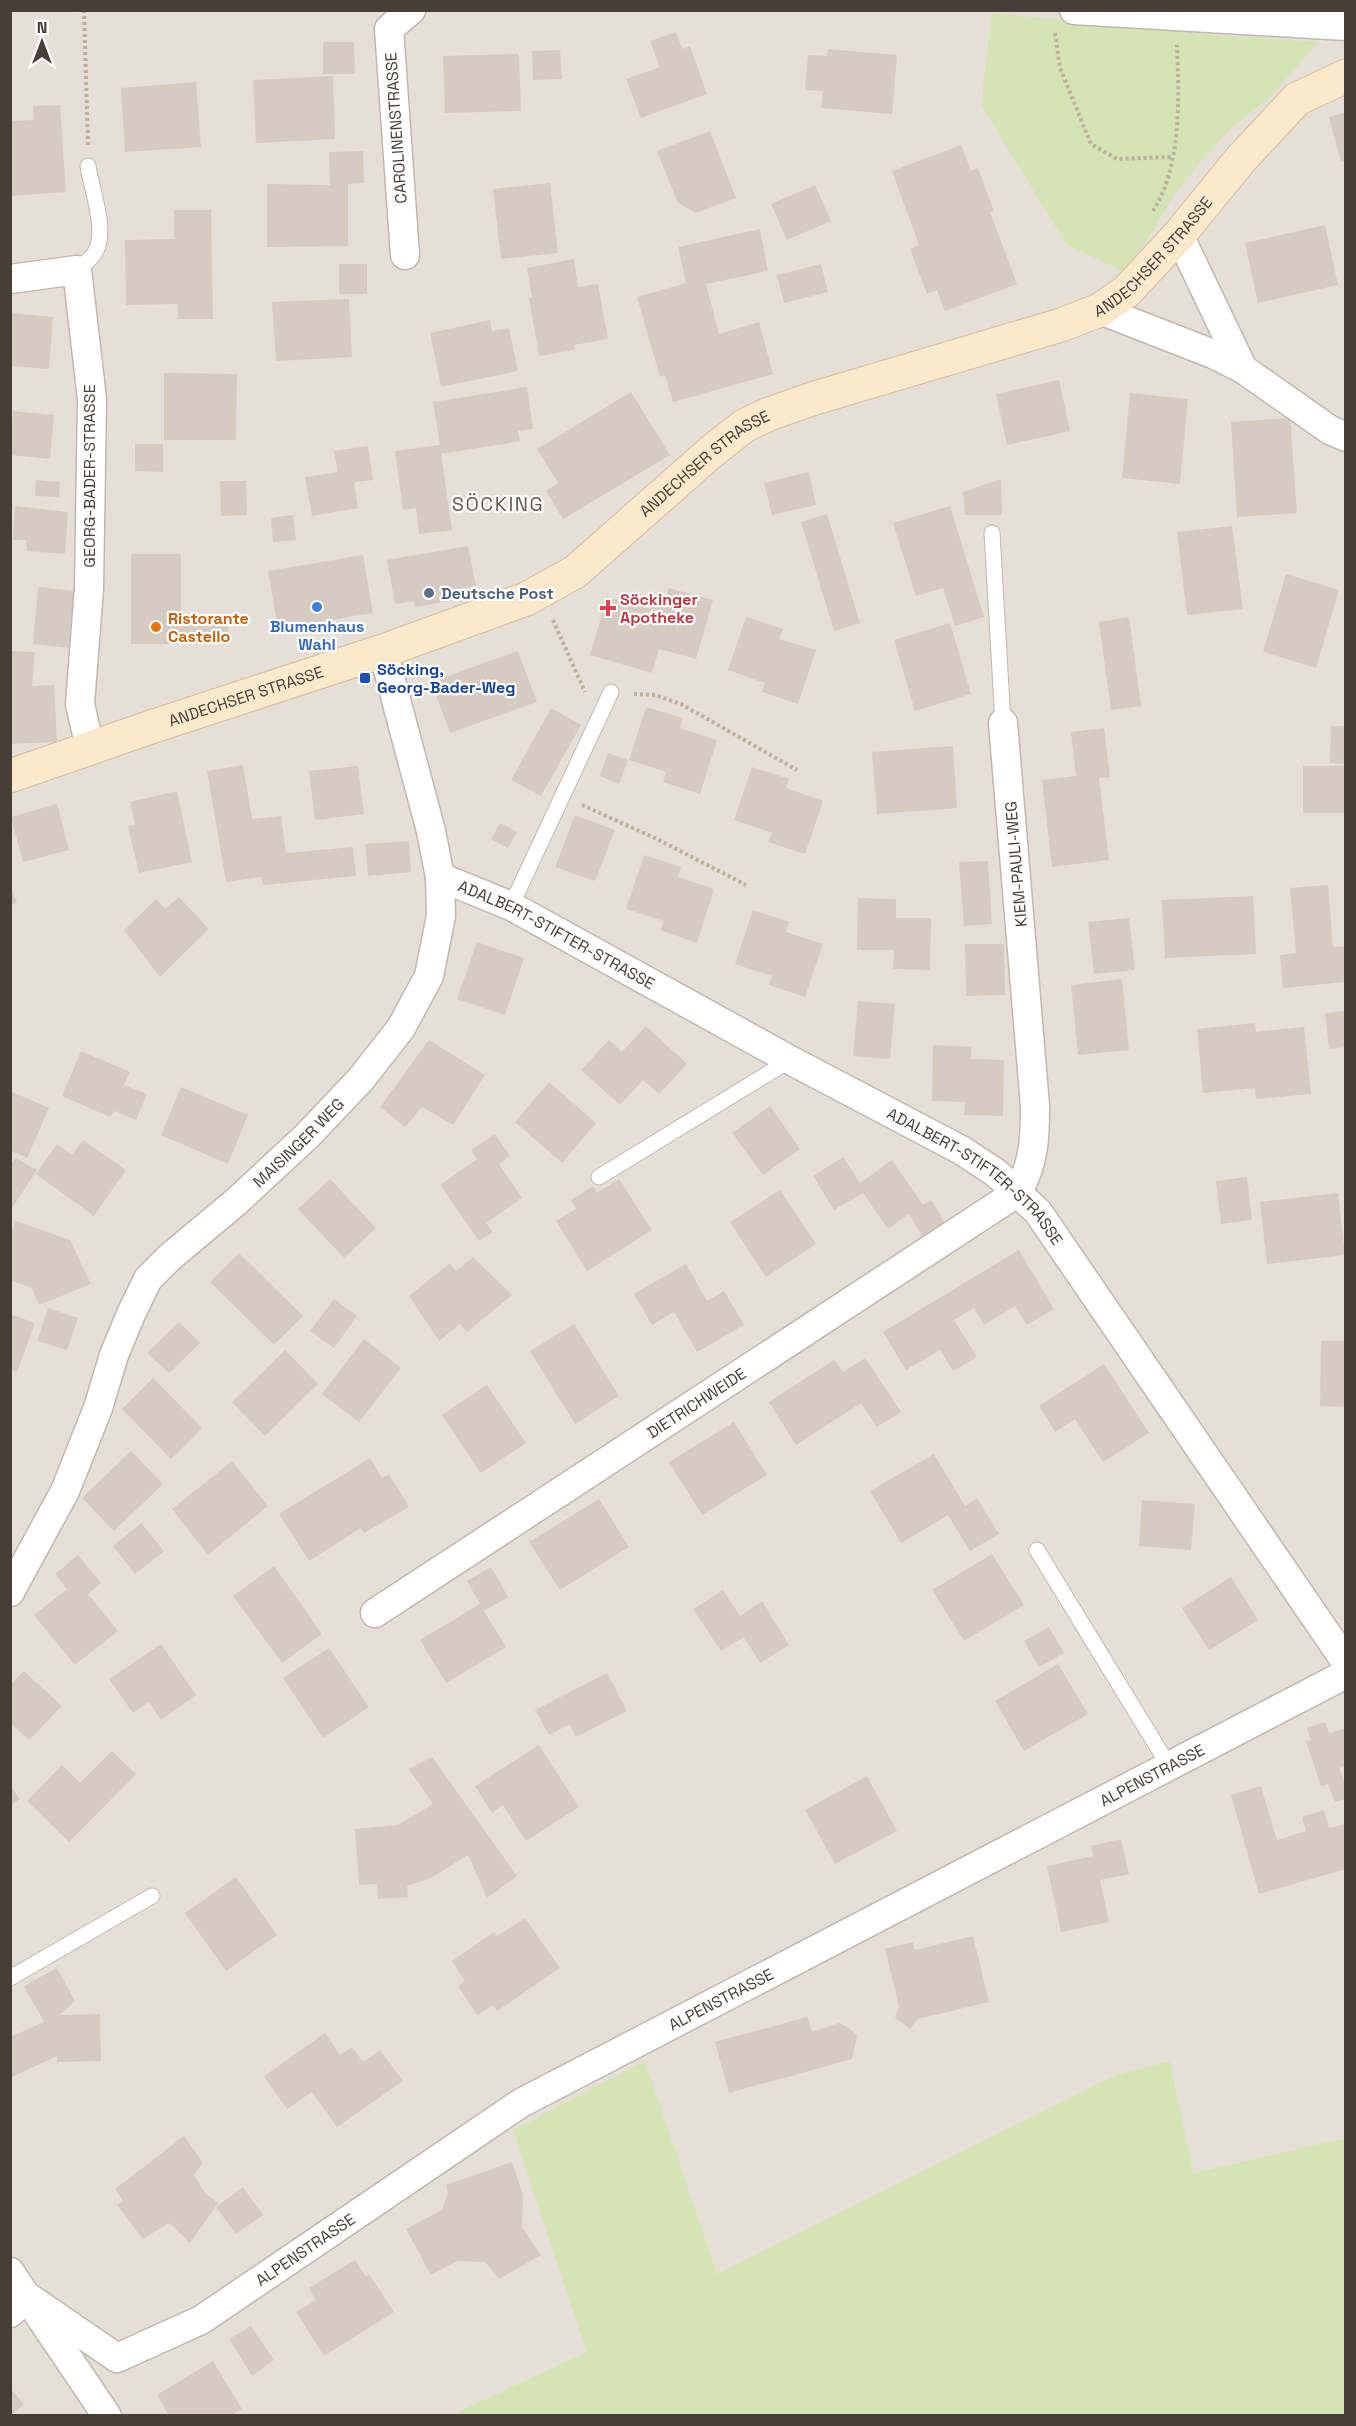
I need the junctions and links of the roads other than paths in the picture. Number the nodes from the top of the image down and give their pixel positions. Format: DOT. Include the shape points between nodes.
graph roads {
  1 [pos="411,10"];
  2 [pos="1064,16"];
  3 [pos="1346,26"];
  4 [pos="1346,76"];
  5 [pos="88,166"];
  6 [pos="1179,235"];
  7 [pos="405,255"];
  8 [pos="77,270"];
  9 [pos="10,279"];
  10 [pos="1100,310"];
  11 [pos="1243,369"];
  12 [pos="1346,437"];
  13 [pos="992,533"];
  14 [pos="383,651"];
  15 [pos="611,692"];
  16 [pos="1003,723"];
  17 [pos="90,747"];
  18 [pos="10,776"];
  19 [pos="440,877"];
  20 [pos="511,906"];
  21 [pos="790,1060"];
  22 [pos="599,1177"];
  23 [pos="1018,1192"];
  24 [pos="1036,1550"];
  25 [pos="10,1592"];
  26 [pos="375,1613"];
  27 [pos="1346,1662"];
  28 [pos="1346,1674"];
  29 [pos="1169,1766"];
  30 [pos="152,1896"];
  31 [pos="10,1978"];
  32 [pos="10,2272"];
  33 [pos="19,2305"];
  34 [pos="107,2415"];
  1 -- 7 [label="street, CAROLINENSTRASSE" via="389,29"];
  2 -- 3 [label="street"];
  4 -- 6 [label="street, ANDECHSER STRASSE" via="1297,99"];
  5 -- 8 [label="lane" via="98,203 99,231 96,252"];
  6 -- 10 [label="street, ANDECHSER STRASSE" via="1127,291"];
  6 -- 11 [label="street"];
  8 -- 9 [label="street"];
  8 -- 17 [label="street, GEORG-BADER-STRASSE" via="92,399 89,588 80,705"];
  10 -- 11 [label="street"];
  10 -- 14 [label="street, ANDECHSER STRASSE" via="769,414 744,426 711,452 575,572 484,616"];
  11 -- 12 [label="street"];
  13 -- 16 [label="lane, KIEM-PAULI-WEG"];
  14 -- 17 [label="street, ANDECHSER STRASSE"];
  14 -- 19 [label="street, MAISINGER WEG"];
  15 -- 20 [label="lane"];
  16 -- 23 [label="street, KIEM-PAULI-WEG" via="1035,1106 1035,1144 1029,1173"];
  17 -- 18 [label="street, ANDECHSER STRASSE"];
  19 -- 20 [label="street, ADALBERT-STIFTER-STRASSE"];
  19 -- 25 [label="street, MAISINGER WEG" via="441,916 429,976 401,1028 307,1136 148,1279 114,1355 65,1491"];
  20 -- 21 [label="street, ADALBERT-STIFTER-STRASSE"];
  21 -- 22 [label="lane"];
  21 -- 23 [label="street, ADALBERT-STIFTER-STRASSE" via="961,1150"];
  23 -- 26 [label="street, DIETRICHWEIDE"];
  23 -- 27 [label="street, ADALBERT-STIFTER-STRASSE" via="1038,1212"];
  24 -- 29 [label="lane"];
  28 -- 29 [label="street, ALPENSTRASSE"];
  29 -- 33 [label="street, ALPENSTRASSE" via="520,2103 201,2320 117,2358"];
  30 -- 31 [label="lane"];
  32 -- 33 [label="street"];
  33 -- 34 [label="street"];
}
